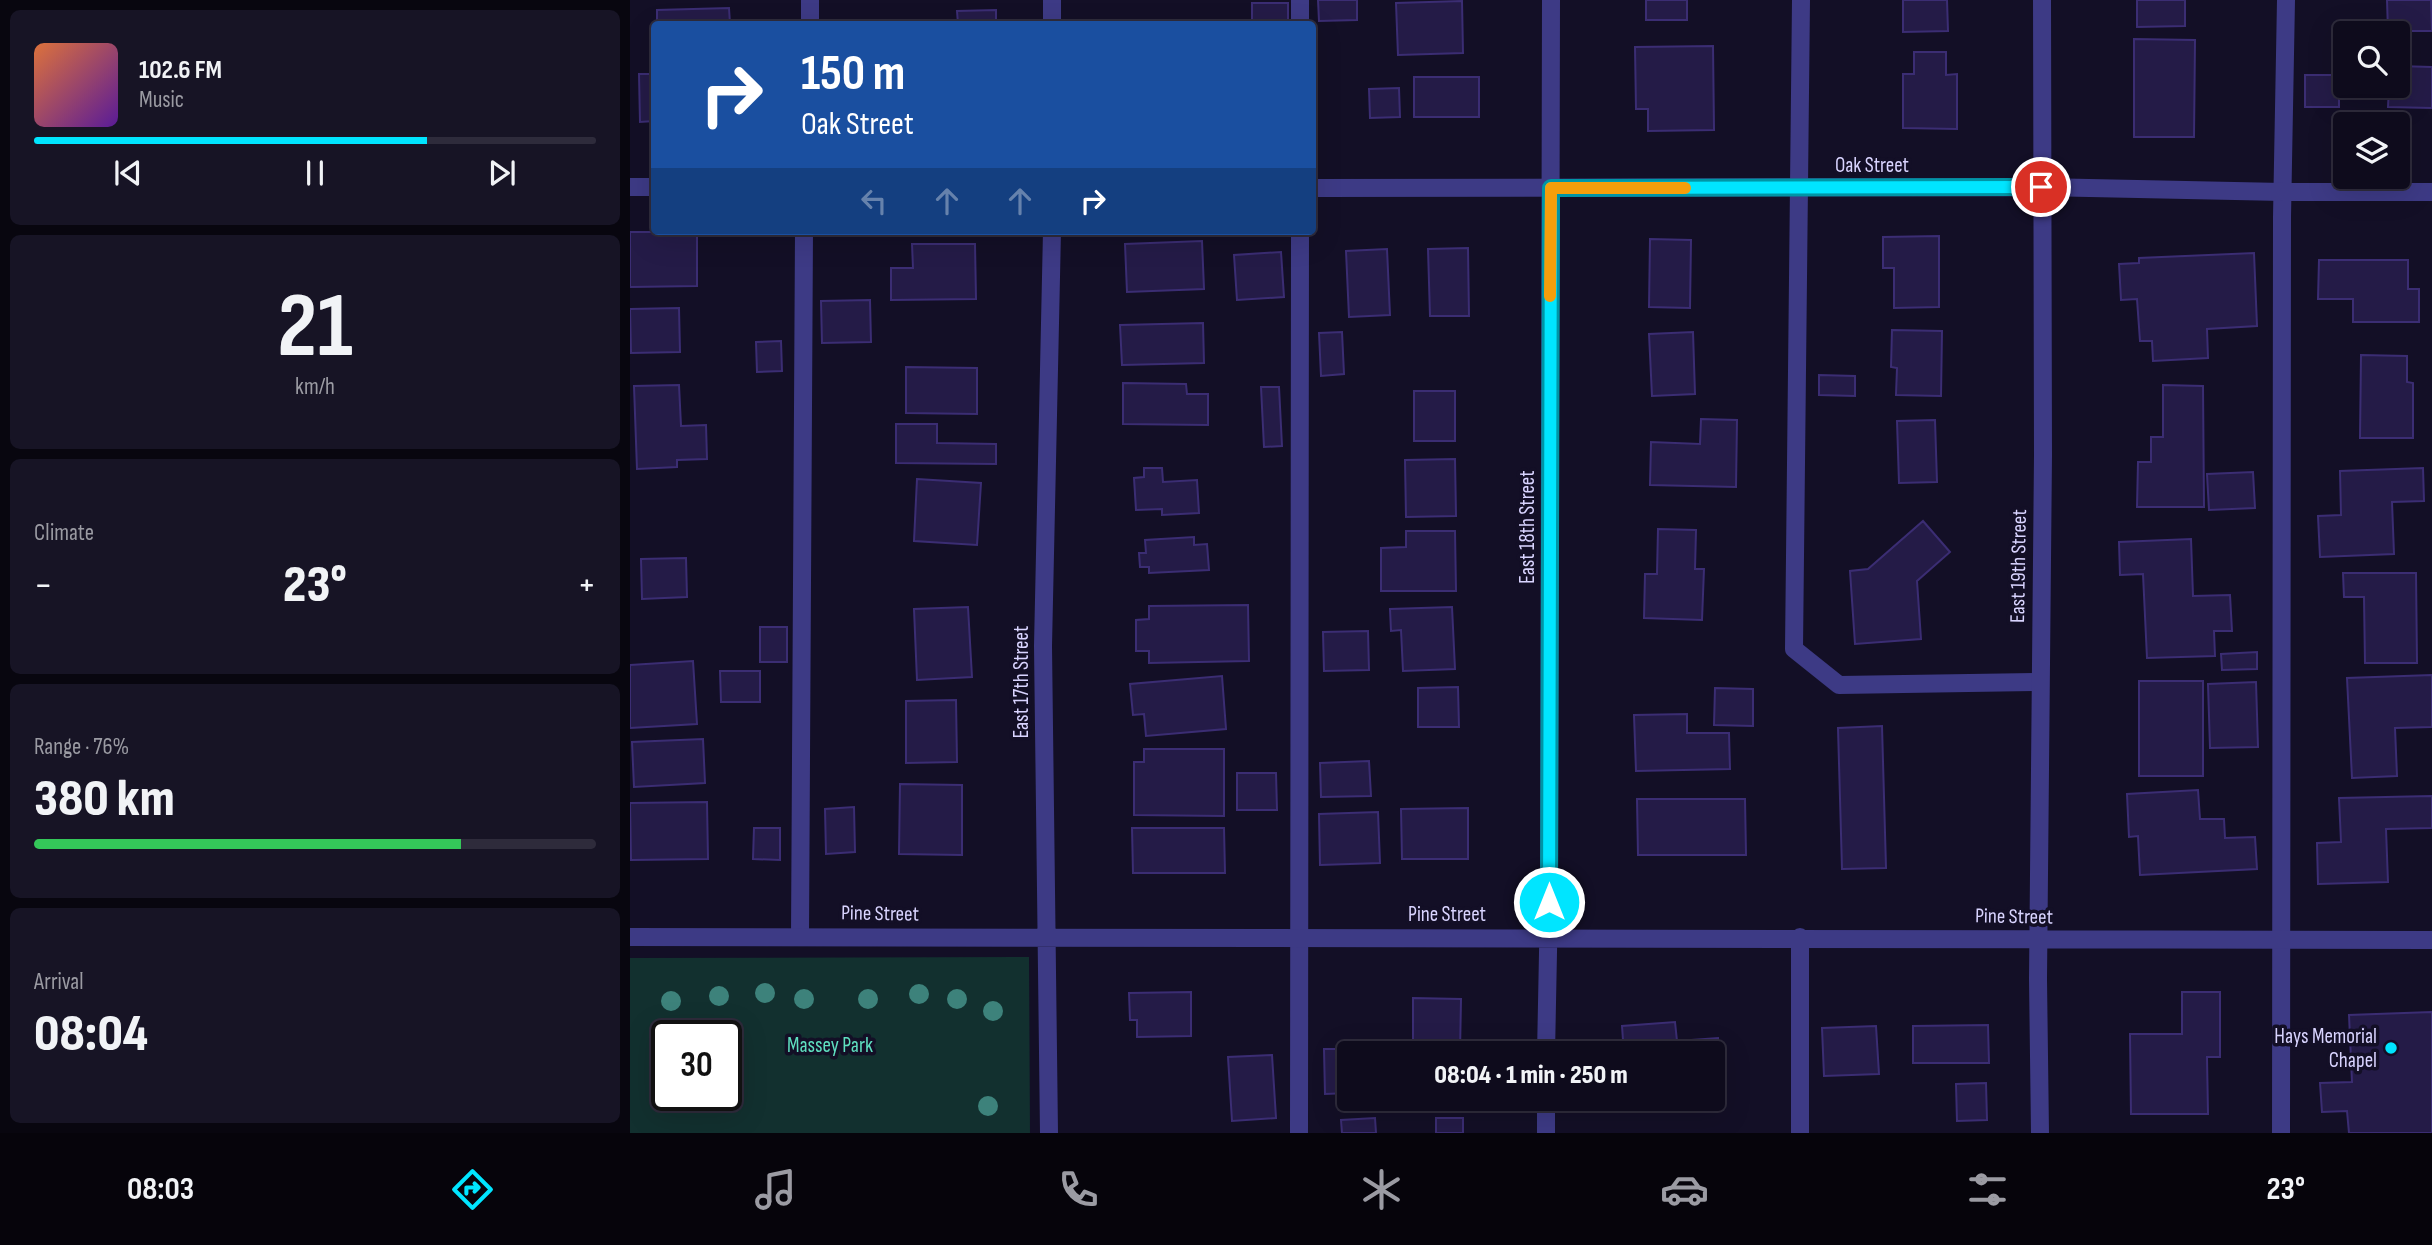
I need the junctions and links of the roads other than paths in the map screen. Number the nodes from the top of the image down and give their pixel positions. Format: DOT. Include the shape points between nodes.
graph roads {
  1 [pos="810,0"];
  2 [pos="1052,0"];
  3 [pos="1300,0"];
  4 [pos="1551,0"];
  5 [pos="1801,0"];
  6 [pos="2042,0"];
  7 [pos="2286,0"];
  8 [pos="810,21"];
  9 [pos="1052,21"];
  10 [pos="1300,21"];
  11 [pos="630,187"];
  12 [pos="651,187"];
  13 [pos="2041,187"];
  14 [pos="1316,188"];
  15 [pos="1551,188"];
  16 [pos="1800,188"];
  17 [pos="2283,192"];
  18 [pos="2432,192"];
  19 [pos="804,235"];
  20 [pos="1052,235"];
  21 [pos="1300,235"];
  22 [pos="2040,682"];
  23 [pos="800,935"];
  24 [pos="630,937"];
  25 [pos="1297,937"];
  26 [pos="1800,937"];
  27 [pos="1547,938"];
  28 [pos="1047,939"];
  29 [pos="2039,940"];
  30 [pos="2281,940"];
  31 [pos="2432,940"];
  32 [pos="1546,1041"];
  33 [pos="1546,1111"];
  34 [pos="1049,1133"];
  35 [pos="1299,1133"];
  36 [pos="1546,1133"];
  37 [pos="1800,1133"];
  38 [pos="2040,1133"];
  39 [pos="2281,1133"];
  1 -- 8 [label="street"];
  2 -- 9 [label="street"];
  3 -- 10 [label="street"];
  4 -- 15 [label="street, East 18th Street"];
  5 -- 16 [label="street"];
  6 -- 13 [label="street, East 19th Street"];
  7 -- 17 [label="street"];
  11 -- 12 [label="street"];
  13 -- 16 [label="street, Oak Street"];
  13 -- 17 [label="street, Oak Street"];
  13 -- 22 [label="street, East 19th Street"];
  14 -- 15 [label="street, Oak Street"];
  15 -- 16 [label="street, Oak Street"];
  15 -- 27 [label="street, East 18th Street"];
  16 -- 22 [label="street" via="1794,649 1839,685"];
  17 -- 18 [label="street, Oak Street"];
  17 -- 30 [label="street"];
  19 -- 23 [label="street"];
  20 -- 28 [label="street, East 17th Street" via="1043,646"];
  21 -- 25 [label="street"];
  22 -- 29 [label="street, East 19th Street"];
  23 -- 24 [label="street, Pine Street"];
  23 -- 28 [label="street, Pine Street"];
  25 -- 27 [label="street, Pine Street"];
  25 -- 28 [label="street, Pine Street"];
  25 -- 35 [label="street"];
  26 -- 27 [label="street, Pine Street"];
  26 -- 29 [label="street, Pine Street"];
  26 -- 37 [label="street"];
  27 -- 32 [label="street, East 18th Street"];
  28 -- 34 [label="street, East 17th Street"];
  29 -- 30 [label="street, Pine Street"];
  29 -- 38 [label="street, East 19th Street"];
  30 -- 31 [label="street, Pine Street"];
  30 -- 39 [label="street"];
  33 -- 36 [label="street"];
}
